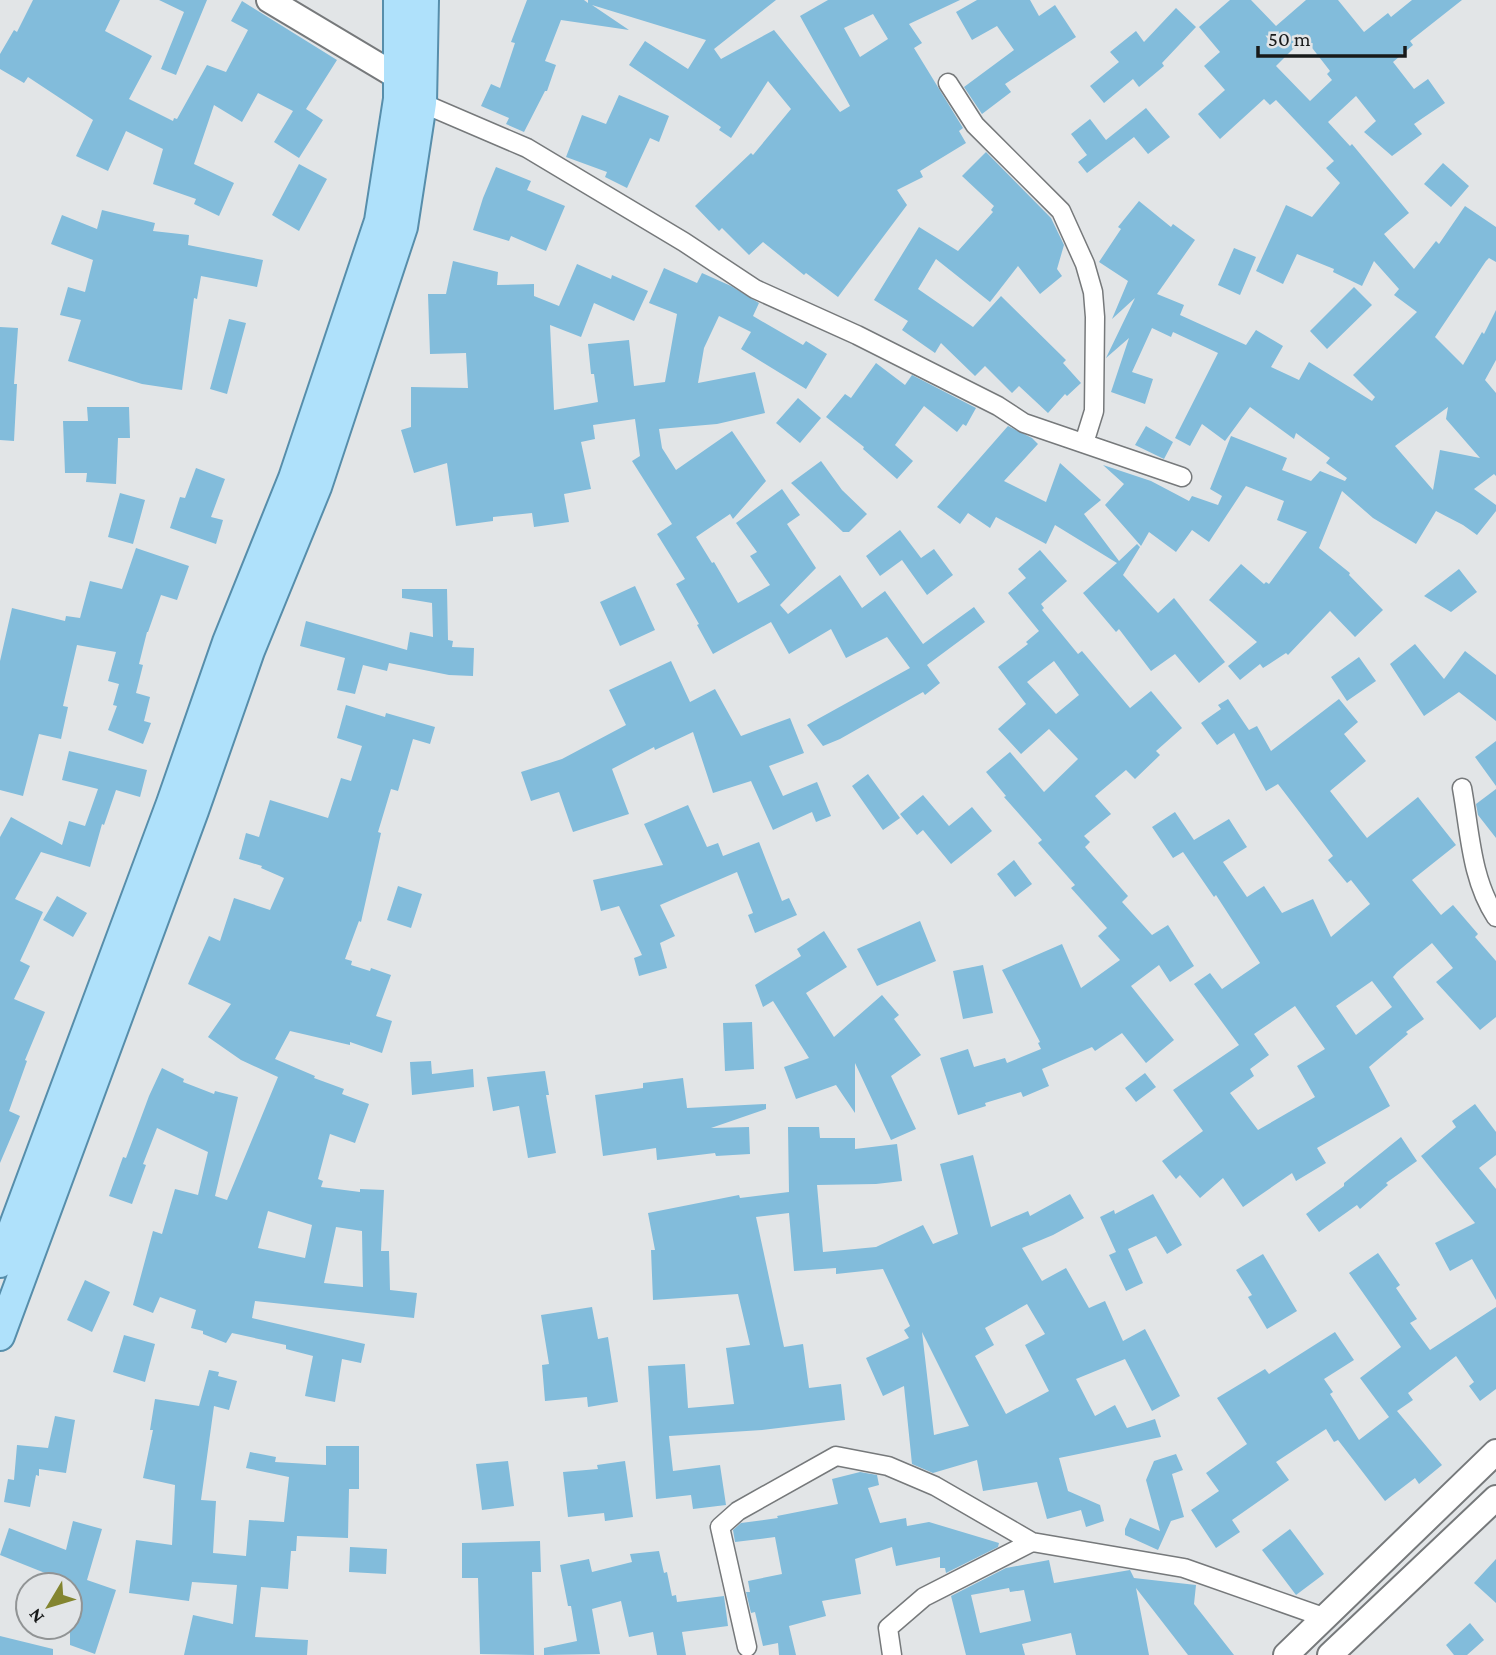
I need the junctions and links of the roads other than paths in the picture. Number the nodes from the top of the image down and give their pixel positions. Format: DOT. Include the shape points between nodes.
graph roads {
  1 [pos="269,0"];
  2 [pos="398,0"];
  3 [pos="424,0"];
  4 [pos="398,77"];
  5 [pos="948,83"];
  6 [pos="422,103"];
  7 [pos="1084,443"];
  8 [pos="1182,477"];
  9 [pos="1462,788"];
  10 [pos="1496,917"];
  11 [pos="0,1263"];
  12 [pos="0,1336"];
  13 [pos="1496,1451"];
  14 [pos="1496,1498"];
  15 [pos="1032,1542"];
  16 [pos="1326,1618"];
  17 [pos="747,1647"];
  18 [pos="892,1655"];
  19 [pos="1286,1655"];
  20 [pos="1330,1655"];
  1 -- 4 [label="street"];
  2 -- 4 [label="main road"];
  3 -- 6 [label="main road"];
  4 -- 11 [label="main road" via="379,221 293,478 227,642"];
  5 -- 7 [label="street" via="975,125 1061,211 1085,264 1095,317 1094,411"];
  6 -- 7 [label="street" via="527,148 755,289 857,335 1024,423"];
  6 -- 12 [label="main road" via="403,227 317,487 250,651"];
  7 -- 8 [label="street"];
  9 -- 10 [label="street" via="1476,871 1484,899"];
  13 -- 16 [label="street"];
  14 -- 20 [label="street"];
  15 -- 16 [label="street" via="1184,1568"];
  15 -- 17 [label="street" via="935,1486 888,1466 836,1456 738,1511 720,1527"];
  15 -- 18 [label="street" via="924,1597 888,1628"];
  16 -- 19 [label="street"];
}
